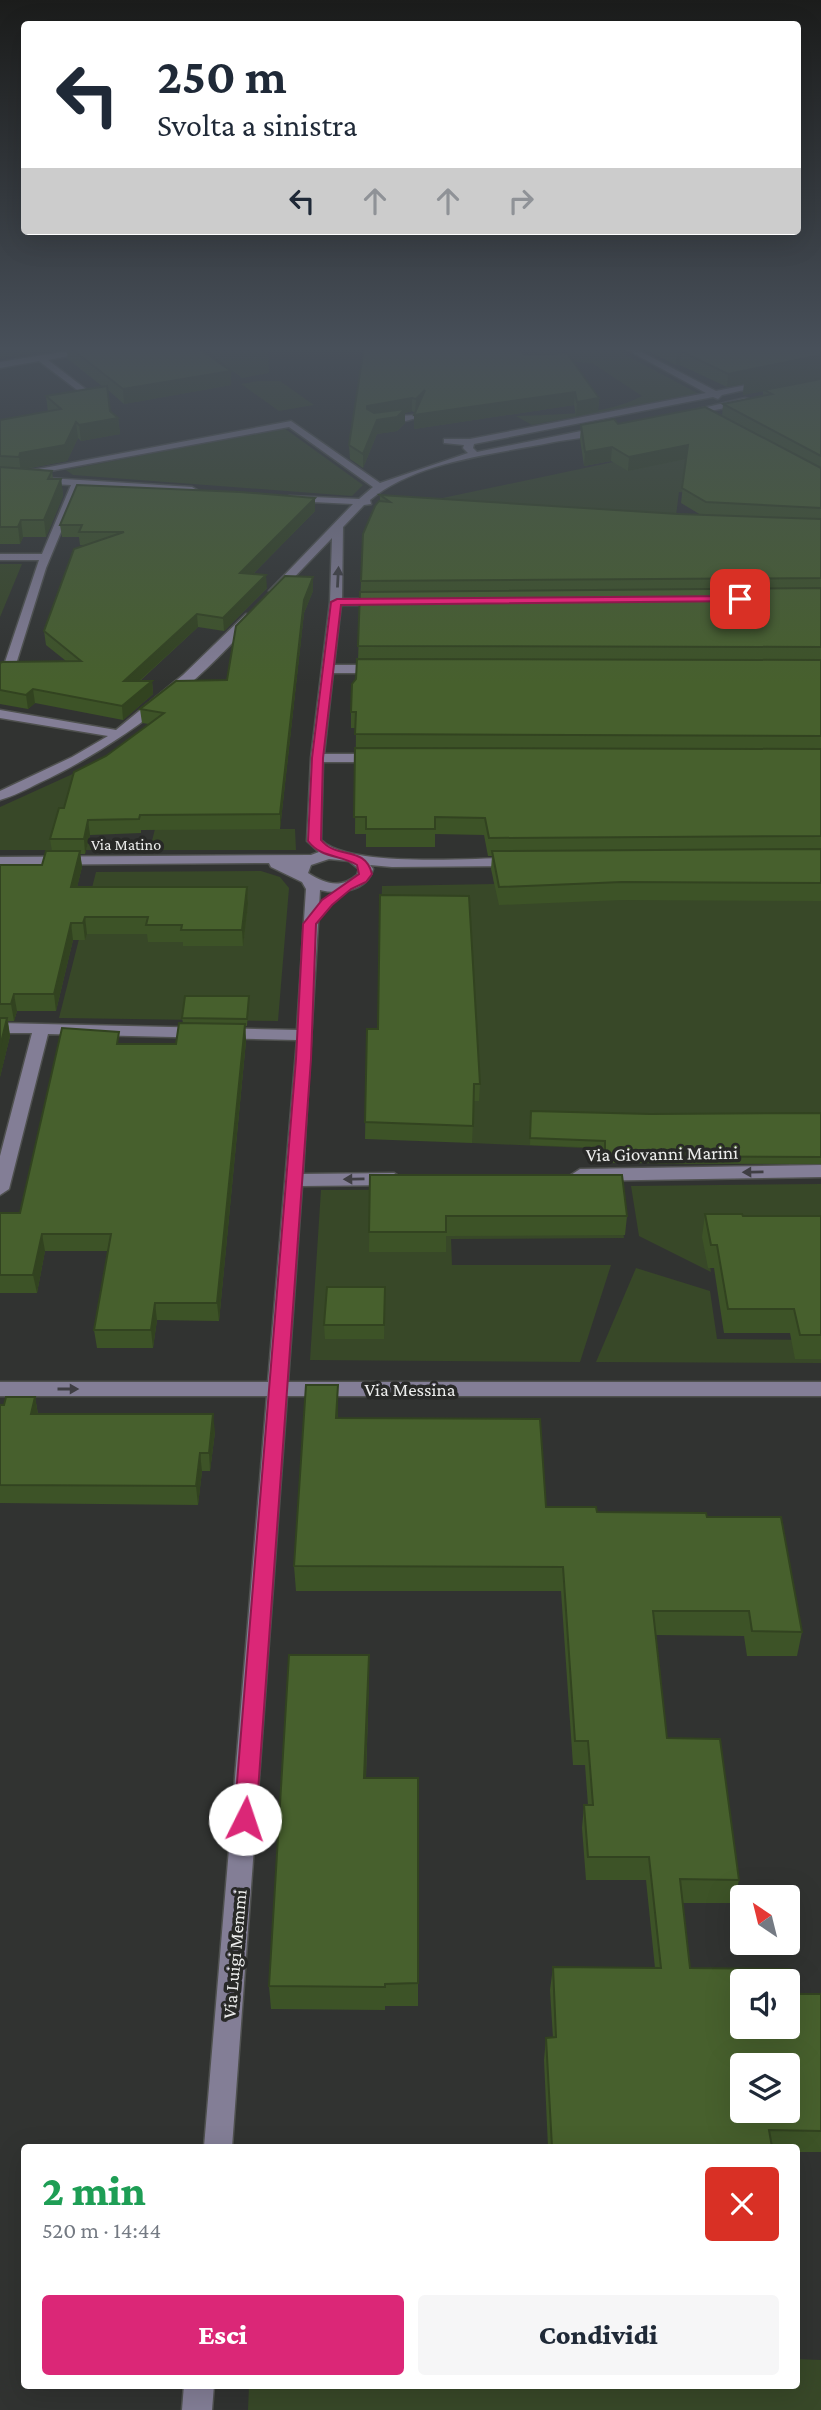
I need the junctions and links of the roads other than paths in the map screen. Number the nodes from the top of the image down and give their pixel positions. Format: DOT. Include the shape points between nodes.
graph roads {
  1 [pos="96,459"];
  2 [pos="340,459"];
  3 [pos="457,459"];
  4 [pos="0,477"];
  5 [pos="77,482"];
  6 [pos="379,487"];
  7 [pos="206,491"];
  8 [pos="285,497"];
  9 [pos="361,502"];
  10 [pos="383,503"];
  11 [pos="338,527"];
  12 [pos="0,556"];
  13 [pos="46,557"];
  14 [pos="264,602"];
  15 [pos="337,602"];
  16 [pos="392,602"];
  17 [pos="254,612"];
  18 [pos="328,669"];
  19 [pos="397,669"];
  20 [pos="0,671"];
  21 [pos="0,714"];
  22 [pos="118,734"];
  23 [pos="317,758"];
  24 [pos="387,758"];
  25 [pos="0,796"];
  26 [pos="333,854"];
  27 [pos="311,859"];
  28 [pos="357,859"];
  29 [pos="0,861"];
  30 [pos="251,861"];
  31 [pos="528,862"];
  32 [pos="416,863"];
  33 [pos="305,878"];
  34 [pos="362,879"];
  35 [pos="347,887"];
  36 [pos="310,924"];
  37 [pos="0,1028"];
  38 [pos="41,1029"];
  39 [pos="305,1035"];
  40 [pos="821,1171"];
  41 [pos="558,1175"];
  42 [pos="405,1178"];
  43 [pos="295,1180"];
  44 [pos="0,1189"];
  45 [pos="0,1389"];
  46 [pos="821,1389"];
  47 [pos="278,1390"];
  48 [pos="218,2144"];
  49 [pos="199,2389"];
  50 [pos="197,2410"];
  1 -- 4 [label="street"];
  2 -- 6 [label="street"];
  3 -- 6 [label="street" via="414,470"];
  4 -- 5 [label="street"];
  5 -- 7 [label="street"];
  5 -- 13 [label="street"];
  6 -- 9 [label="street"];
  8 -- 9 [label="street"];
  9 -- 10 [label="street"];
  9 -- 11 [label="street"];
  11 -- 14 [label="street"];
  15 -- 11 [label="street, one-way"];
  12 -- 13 [label="street"];
  13 -- 20 [label="street" via="10,664"];
  15 -- 16 [label="street"];
  15 -- 18 [label="street"];
  17 -- 22 [label="street" via="206,660"];
  18 -- 19 [label="street"];
  18 -- 23 [label="street"];
  21 -- 22 [label="street"];
  22 -- 25 [label="street"];
  23 -- 24 [label="street"];
  23 -- 26 [label="street" via="314,841"];
  26 -- 27 [label="street, Via Matino"];
  26 -- 28 [label="street"];
  27 -- 30 [label="street, Via Matino"];
  27 -- 33 [label="street" via="305,863"];
  28 -- 32 [label="street"];
  28 -- 34 [label="street" via="366,869"];
  29 -- 30 [label="street, Via Matino"];
  30 -- 33 [label="street, Via Matino" via="282,865"];
  31 -- 32 [label="street"];
  32 -- 34 [label="street"];
  33 -- 35 [label="street, Via Matino" via="327,888"];
  33 -- 36 [label="street, Via Luigi Memmi" via="313,889"];
  34 -- 35 [label="street"];
  35 -- 36 [label="street" via="327,902"];
  36 -- 39 [label="street, Via Luigi Memmi"];
  37 -- 38 [label="street"];
  38 -- 39 [label="street"];
  38 -- 44 [label="street"];
  39 -- 43 [label="street, Via Luigi Memmi"];
  40 -- 41 [label="street, Via Giovanni Marini, one-way"];
  42 -- 43 [label="street, one-way"];
  43 -- 47 [label="street, Via Luigi Memmi"];
  45 -- 47 [label="street, Via Messina, one-way"];
  46 -- 47 [label="street, Via Messina"];
  47 -- 48 [label="street, Via Luigi Memmi"];
  49 -- 50 [label="street"];
}
